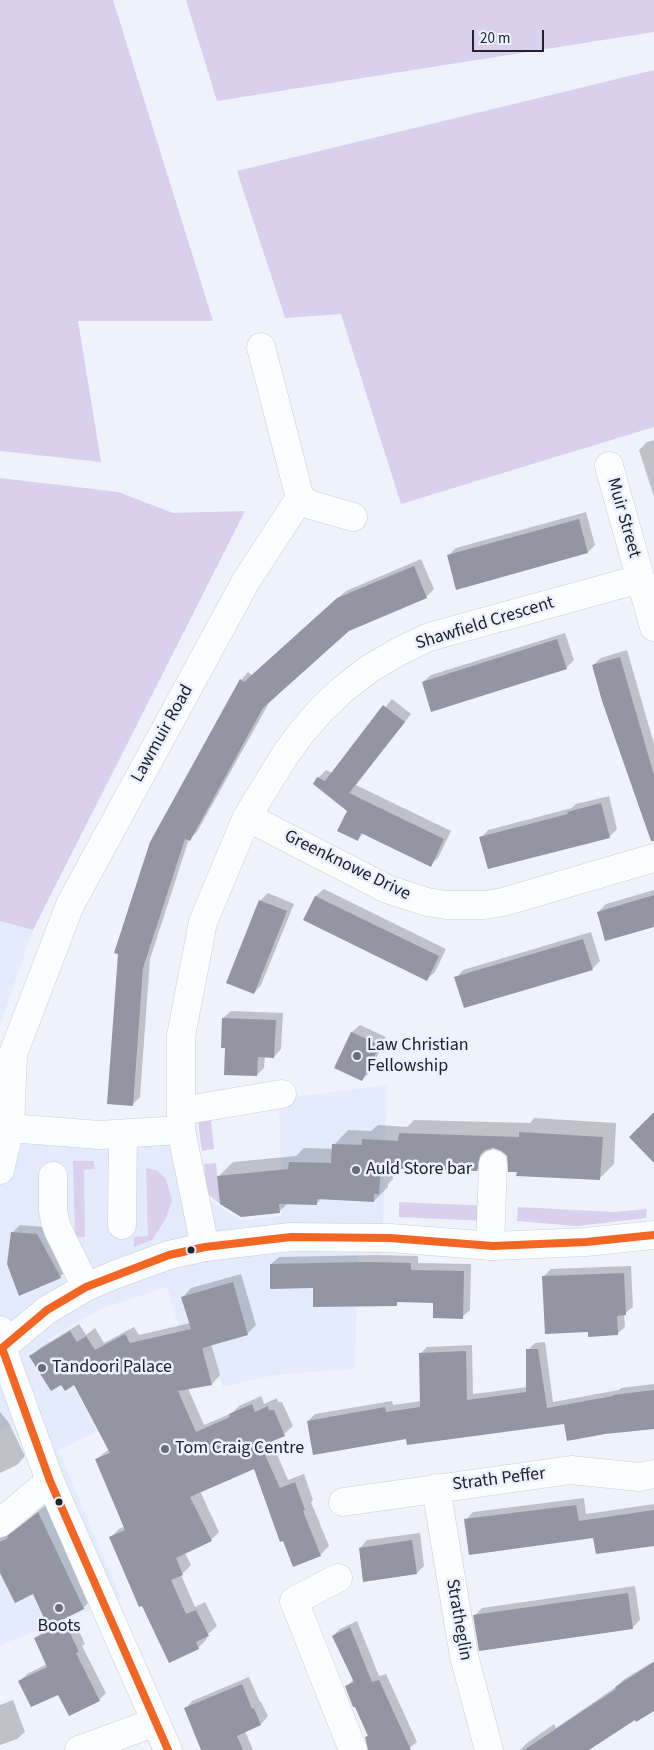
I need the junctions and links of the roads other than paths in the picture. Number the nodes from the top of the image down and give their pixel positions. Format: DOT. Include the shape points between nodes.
graph roads {
  1 [pos="261,347"];
  2 [pos="609,466"];
  3 [pos="300,498"];
  4 [pos="353,517"];
  5 [pos="640,579"];
  6 [pos="654,627"];
  7 [pos="247,817"];
  8 [pos="654,858"];
  9 [pos="282,1094"];
  10 [pos="181,1121"];
  11 [pos="10,1128"];
  12 [pos="123,1134"];
  13 [pos="493,1164"];
  14 [pos="0,1170"];
  15 [pos="53,1176"];
  16 [pos="122,1225"];
  17 [pos="654,1235"];
  18 [pos="490,1246"];
  19 [pos="205,1247"];
  20 [pos="86,1287"];
  21 [pos="1,1342"];
  22 [pos="654,1474"];
  23 [pos="50,1481"];
  24 [pos="436,1488"];
  25 [pos="343,1502"];
  26 [pos="0,1523"];
  27 [pos="338,1578"];
  28 [pos="156,1722"];
  29 [pos="79,1750"];
  30 [pos="168,1750"];
  31 [pos="353,1750"];
  32 [pos="489,1750"];
  1 -- 3 [label="street"];
  2 -- 5 [label="street, Muir Street"];
  3 -- 4 [label="street" via="311,505"];
  3 -- 11 [label="street, Lawmuir Road" via="246,581 70,905 13,1054"];
  5 -- 6 [label="street, Muir Street"];
  5 -- 7 [label="street, Shawfield Crescent" via="429,637 376,665 342,690 302,732"];
  7 -- 8 [label="street, Greenknowe Drive" via="387,889 447,905 503,902"];
  7 -- 10 [label="street, Shawfield Crescent" via="203,922 180,1036"];
  9 -- 10 [label="street"];
  10 -- 12 [label="street"];
  10 -- 19 [label="street, Shawfield Crescent"];
  11 -- 12 [label="street"];
  11 -- 14 [label="street, Lawmuir Road"];
  12 -- 16 [label="street"];
  13 -- 18 [label="street"];
  15 -- 20 [label="street" via="52,1210 55,1221"];
  17 -- 18 [label="street"];
  18 -- 19 [label="street" via="390,1238 291,1237"];
  19 -- 20 [label="street" via="169,1255"];
  20 -- 21 [label="street"];
  21 -- 23 [label="street"];
  22 -- 24 [label="street, Strath Peffer" via="639,1477 571,1470"];
  23 -- 26 [label="street"];
  23 -- 28 [label="street"];
  24 -- 25 [label="street, Strath Peffer"];
  24 -- 32 [label="street, Stratheglin" via="464,1656"];
  27 -- 31 [label="street" via="294,1601"];
  28 -- 29 [label="street"];
  28 -- 30 [label="street"];
}
